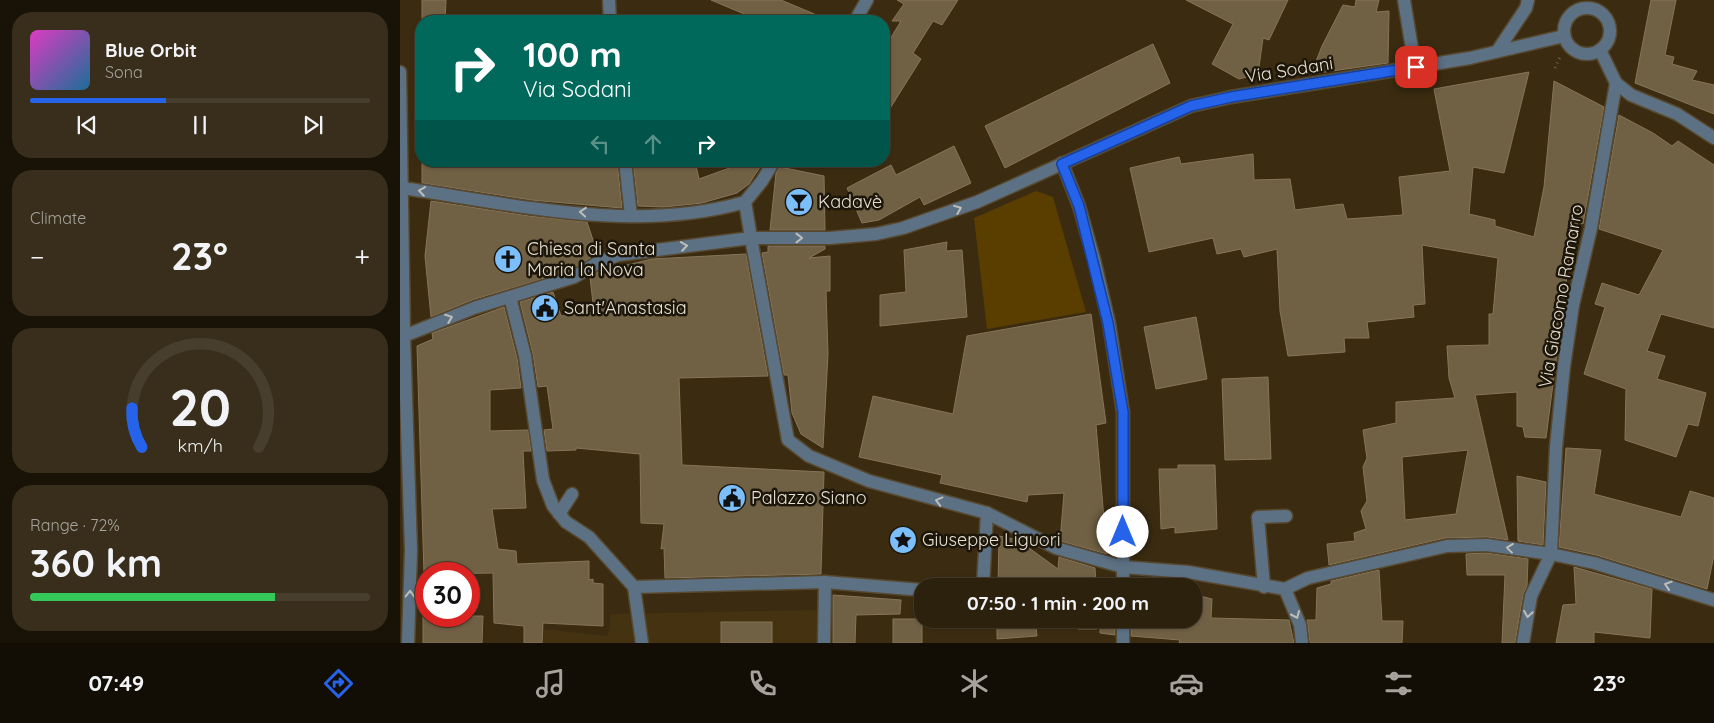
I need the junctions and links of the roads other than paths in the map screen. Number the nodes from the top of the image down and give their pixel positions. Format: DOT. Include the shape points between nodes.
graph roads {
  1 [pos="609,0"];
  2 [pos="867,0"];
  3 [pos="1404,0"];
  4 [pos="1528,0"];
  5 [pos="1598,5"];
  6 [pos="610,15"];
  7 [pos="858,15"];
  8 [pos="1564,36"];
  9 [pos="1498,50"];
  10 [pos="1600,50"];
  11 [pos="1416,67"];
  12 [pos="400,72"];
  13 [pos="1616,83"];
  14 [pos="1714,138"];
  15 [pos="1062,164"];
  16 [pos="626,167"];
  17 [pos="770,167"];
  18 [pos="402,188"];
  19 [pos="745,202"];
  20 [pos="631,216"];
  21 [pos="751,238"];
  22 [pos="402,264"];
  23 [pos="510,296"];
  24 [pos="404,336"];
  25 [pos="572,494"];
  26 [pos="558,514"];
  27 [pos="986,514"];
  28 [pos="1286,516"];
  29 [pos="1551,554"];
  30 [pos="1123,566"];
  31 [pos="983,578"];
  32 [pos="1123,578"];
  33 [pos="825,582"];
  34 [pos="634,587"];
  35 [pos="1264,587"];
  36 [pos="914,589"];
  37 [pos="1285,589"];
  38 [pos="1714,600"];
  39 [pos="1123,628"];
  40 [pos="408,643"];
  41 [pos="642,643"];
  42 [pos="824,643"];
  43 [pos="1123,643"];
  44 [pos="1302,643"];
  45 [pos="1523,643"];
  1 -- 6 [label="street"];
  2 -- 7 [label="street"];
  3 -- 11 [label="street"];
  4 -- 9 [label="street"];
  5 -- 8 [label="street" via="1575,10 1565,22"];
  5 -- 10 [label="street" via="1610,25 1609,39"];
  8 -- 9 [label="street, Via Sodani"];
  8 -- 10 [label="street" via="1567,44 1579,53"];
  9 -- 11 [label="street, Via Sodani"];
  10 -- 13 [label="street"];
  11 -- 15 [label="street, Via Sodani" via="1191,106"];
  12 -- 18 [label="street"];
  13 -- 14 [label="street" via="1631,95 1677,114"];
  13 -- 29 [label="street, Via Giacomo Ramarro" via="1564,366"];
  21 -- 15 [label="street, Via Sodani, one-way" via="830,238 876,234 942,216"];
  15 -- 30 [label="street" via="1079,206 1094,259 1123,412"];
  16 -- 20 [label="street"];
  17 -- 19 [label="street"];
  20 -- 18 [label="street, one-way" via="552,209"];
  18 -- 22 [label="street"];
  19 -- 20 [label="street" via="697,213"];
  19 -- 21 [label="street"];
  23 -- 21 [label="street, Via Sodani, one-way" via="574,277 618,254"];
  27 -- 21 [label="street, one-way" via="869,481 809,456 788,440"];
  22 -- 24 [label="street"];
  24 -- 23 [label="street, Via Sodani, one-way"];
  23 -- 26 [label="street" via="525,356 543,480"];
  40 -- 24 [label="street, one-way" via="411,550"];
  25 -- 26 [label="street"];
  26 -- 34 [label="street" via="590,537"];
  27 -- 30 [label="street" via="1056,548"];
  27 -- 31 [label="street"];
  28 -- 35 [label="street" via="1258,517"];
  29 -- 37 [label="street, one-way" via="1467,544 1448,546 1308,578"];
  38 -- 29 [label="street, one-way" via="1636,575"];
  29 -- 45 [label="street, one-way" via="1531,596"];
  30 -- 32 [label="street"];
  30 -- 35 [label="street" via="1188,572"];
  33 -- 34 [label="street"];
  33 -- 36 [label="street"];
  33 -- 42 [label="street"];
  34 -- 41 [label="street"];
  35 -- 37 [label="street"];
  37 -- 44 [label="street, one-way" via="1300,625"];
  39 -- 43 [label="street"];
}
